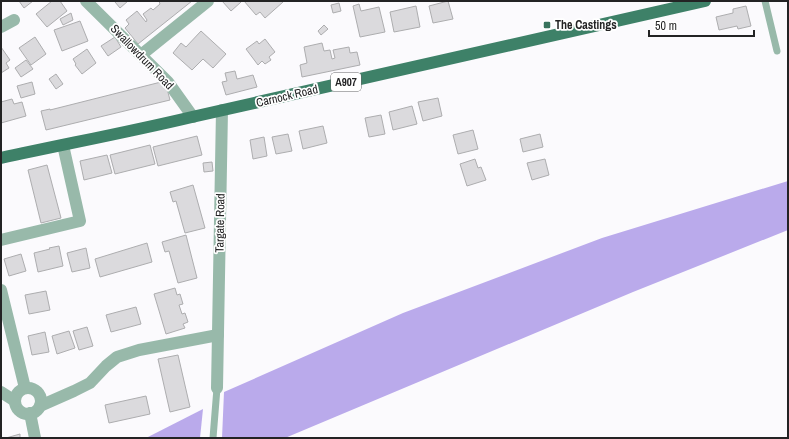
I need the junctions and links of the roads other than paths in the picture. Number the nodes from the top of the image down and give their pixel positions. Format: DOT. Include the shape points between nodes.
graph roads {
  1 [pos="86,1"];
  2 [pos="208,1"];
  3 [pos="705,1"];
  4 [pos="765,1"];
  5 [pos="690,3"];
  6 [pos="14,20"];
  7 [pos="1,27"];
  8 [pos="777,51"];
  9 [pos="141,55"];
  10 [pos="222,110"];
  11 [pos="193,117"];
  12 [pos="63,145"];
  13 [pos="1,158"];
  14 [pos="1,240"];
  15 [pos="1,290"];
  16 [pos="218,335"];
  17 [pos="25,388"];
  18 [pos="217,388"];
  19 [pos="1,392"];
  20 [pos="16,401"];
  21 [pos="35,410"];
  22 [pos="34,438"];
  23 [pos="213,438"];
  1 -- 9 [label="street, Swallowdrum Road"];
  2 -- 9 [label="street"];
  3 -- 5 [label="main road, A907"];
  4 -- 8 [label="lane"];
  5 -- 10 [label="main road, Carnock Road / A907"];
  6 -- 7 [label="street"];
  9 -- 11 [label="street, Swallowdrum Road" via="168,82"];
  10 -- 11 [label="main road, Carnock Road / A907"];
  10 -- 16 [label="street, Targate Road"];
  11 -- 12 [label="main road, Carnock Road / A907"];
  12 -- 13 [label="main road, Carnock Road / A907"];
  12 -- 14 [label="street" via="80,221"];
  15 -- 17 [label="street"];
  16 -- 18 [label="street, Targate Road"];
  16 -- 21 [label="street" via="139,350 117,357 90,383"];
  17 -- 20 [label="street" via="18,393"];
  17 -- 21 [label="street" via="37,391 41,398"];
  18 -- 23 [label="lane, Targate Road"];
  19 -- 20 [label="street"];
  20 -- 21 [label="street" via="18,409 22,412"];
  21 -- 22 [label="street"];
}
